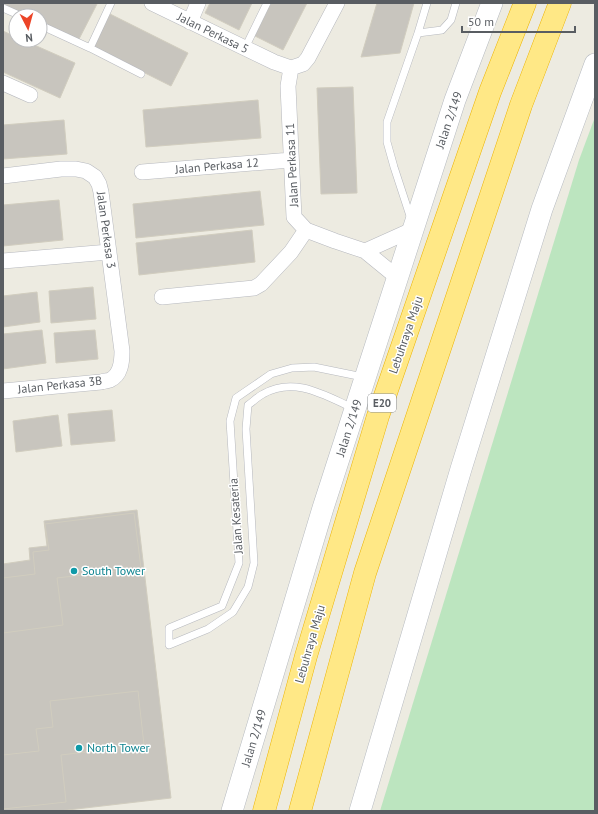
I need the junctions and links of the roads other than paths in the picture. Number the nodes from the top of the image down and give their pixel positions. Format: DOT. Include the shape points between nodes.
graph roads {
  1 [pos="111,3"];
  2 [pos="152,3"];
  3 [pos="198,3"];
  4 [pos="267,3"];
  5 [pos="337,3"];
  6 [pos="427,3"];
  7 [pos="456,3"];
  8 [pos="492,3"];
  9 [pos="525,3"];
  10 [pos="560,3"];
  11 [pos="190,22"];
  12 [pos="48,29"];
  13 [pos="418,33"];
  14 [pos="90,48"];
  15 [pos="245,48"];
  16 [pos="595,64"];
  17 [pos="291,68"];
  18 [pos="141,74"];
  19 [pos="3,83"];
  20 [pos="30,96"];
  21 [pos="292,160"];
  22 [pos="142,172"];
  23 [pos="3,176"];
  24 [pos="414,228"];
  25 [pos="306,230"];
  26 [pos="365,251"];
  27 [pos="109,252"];
  28 [pos="3,261"];
  29 [pos="398,278"];
  30 [pos="162,297"];
  31 [pos="115,376"];
  32 [pos="365,378"];
  33 [pos="3,391"];
  34 [pos="355,409"];
  35 [pos="232,811"];
  36 [pos="264,811"];
  37 [pos="300,811"];
  38 [pos="360,811"];
  1 -- 14 [label="lane"];
  2 -- 11 [label="street, Jalan Perkasa 5"];
  3 -- 11 [label="street"];
  4 -- 15 [label="lane"];
  5 -- 17 [label="street" via="308,58 303,64"];
  6 -- 13 [label="lane"];
  7 -- 13 [label="lane" via="451,20 442,30"];
  8 -- 24 [label="main road, Jalan 2/149" via="455,100"];
  9 -- 36 [label="highway, Lebuhraya Maju / E20" via="490,92 378,416 306,656"];
  10 -- 37 [label="highway" via="521,105 365,572"];
  11 -- 15 [label="street, Jalan Perkasa 5"];
  12 -- 14 [label="lane"];
  13 -- 24 [label="lane" via="388,122 387,142"];
  14 -- 18 [label="lane"];
  15 -- 17 [label="street, Jalan Perkasa 5"];
  16 -- 38 [label="main road" via="542,209 461,469"];
  17 -- 21 [label="street, Jalan Perkasa 11" via="288,86"];
  19 -- 20 [label="street"];
  21 -- 22 [label="street, Jalan Perkasa 12"];
  21 -- 25 [label="street, Jalan Perkasa 11" via="294,217"];
  23 -- 27 [label="street, Jalan Perkasa 3" via="76,169 86,171 95,177 101,192"];
  24 -- 26 [label="street"];
  24 -- 29 [label="main road, Jalan 2/149"];
  25 -- 26 [label="street"];
  25 -- 30 [label="street" via="291,252 261,284 254,288"];
  26 -- 29 [label="street"];
  27 -- 28 [label="street"];
  27 -- 31 [label="street, Jalan Perkasa 3" via="122,351 120,371"];
  29 -- 32 [label="main road, Jalan 2/149"];
  31 -- 33 [label="street, Jalan Perkasa 3B" via="101,382"];
  32 -- 34 [label="main road, Jalan 2/149"];
  32 -- 34 [label="lane, Jalan Kesateria" via="314,367 292,368 271,374 236,398 230,421 239,563 222,606 169,628 170,645 208,629 233,612 248,587 254,563 246,429 248,406 262,394 276,388 295,386 314,390"];
  34 -- 35 [label="main road, Jalan 2/149"];
}
